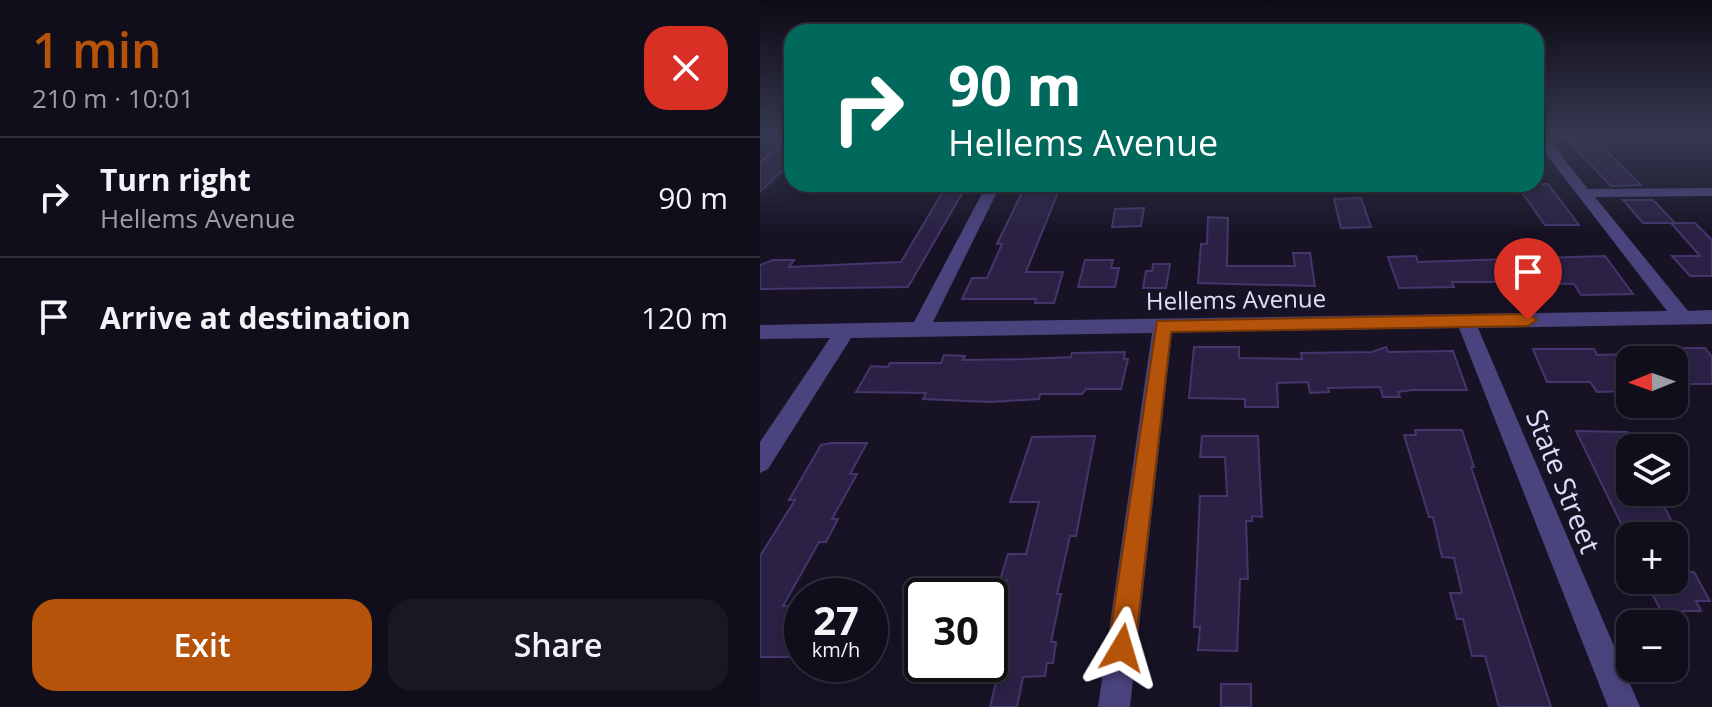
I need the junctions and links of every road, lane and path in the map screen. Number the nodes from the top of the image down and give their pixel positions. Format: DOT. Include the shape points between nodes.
graph roads {
  1 [pos="1564,168"];
  2 [pos="990,192"];
  3 [pos="1712,192"];
  4 [pos="1584,193"];
  5 [pos="1712,317"];
  6 [pos="1683,318"];
  7 [pos="1466,321"];
  8 [pos="1163,326"];
  9 [pos="920,329"];
  10 [pos="846,330"];
  11 [pos="760,332"];
  12 [pos="760,462"];
  13 [pos="1114,707"];
  14 [pos="1624,707"];
  1 -- 4 [label="street"];
  2 -- 9 [label="street"];
  3 -- 4 [label="street"];
  4 -- 6 [label="street"];
  5 -- 6 [label="street, Hellems Avenue"];
  6 -- 7 [label="street, Hellems Avenue"];
  7 -- 8 [label="street, Hellems Avenue"];
  7 -- 14 [label="street, State Street"];
  8 -- 9 [label="street, Hellems Avenue"];
  8 -- 13 [label="street"];
  9 -- 10 [label="street, Hellems Avenue"];
  10 -- 11 [label="street, Hellems Avenue"];
  10 -- 12 [label="street"];
}
